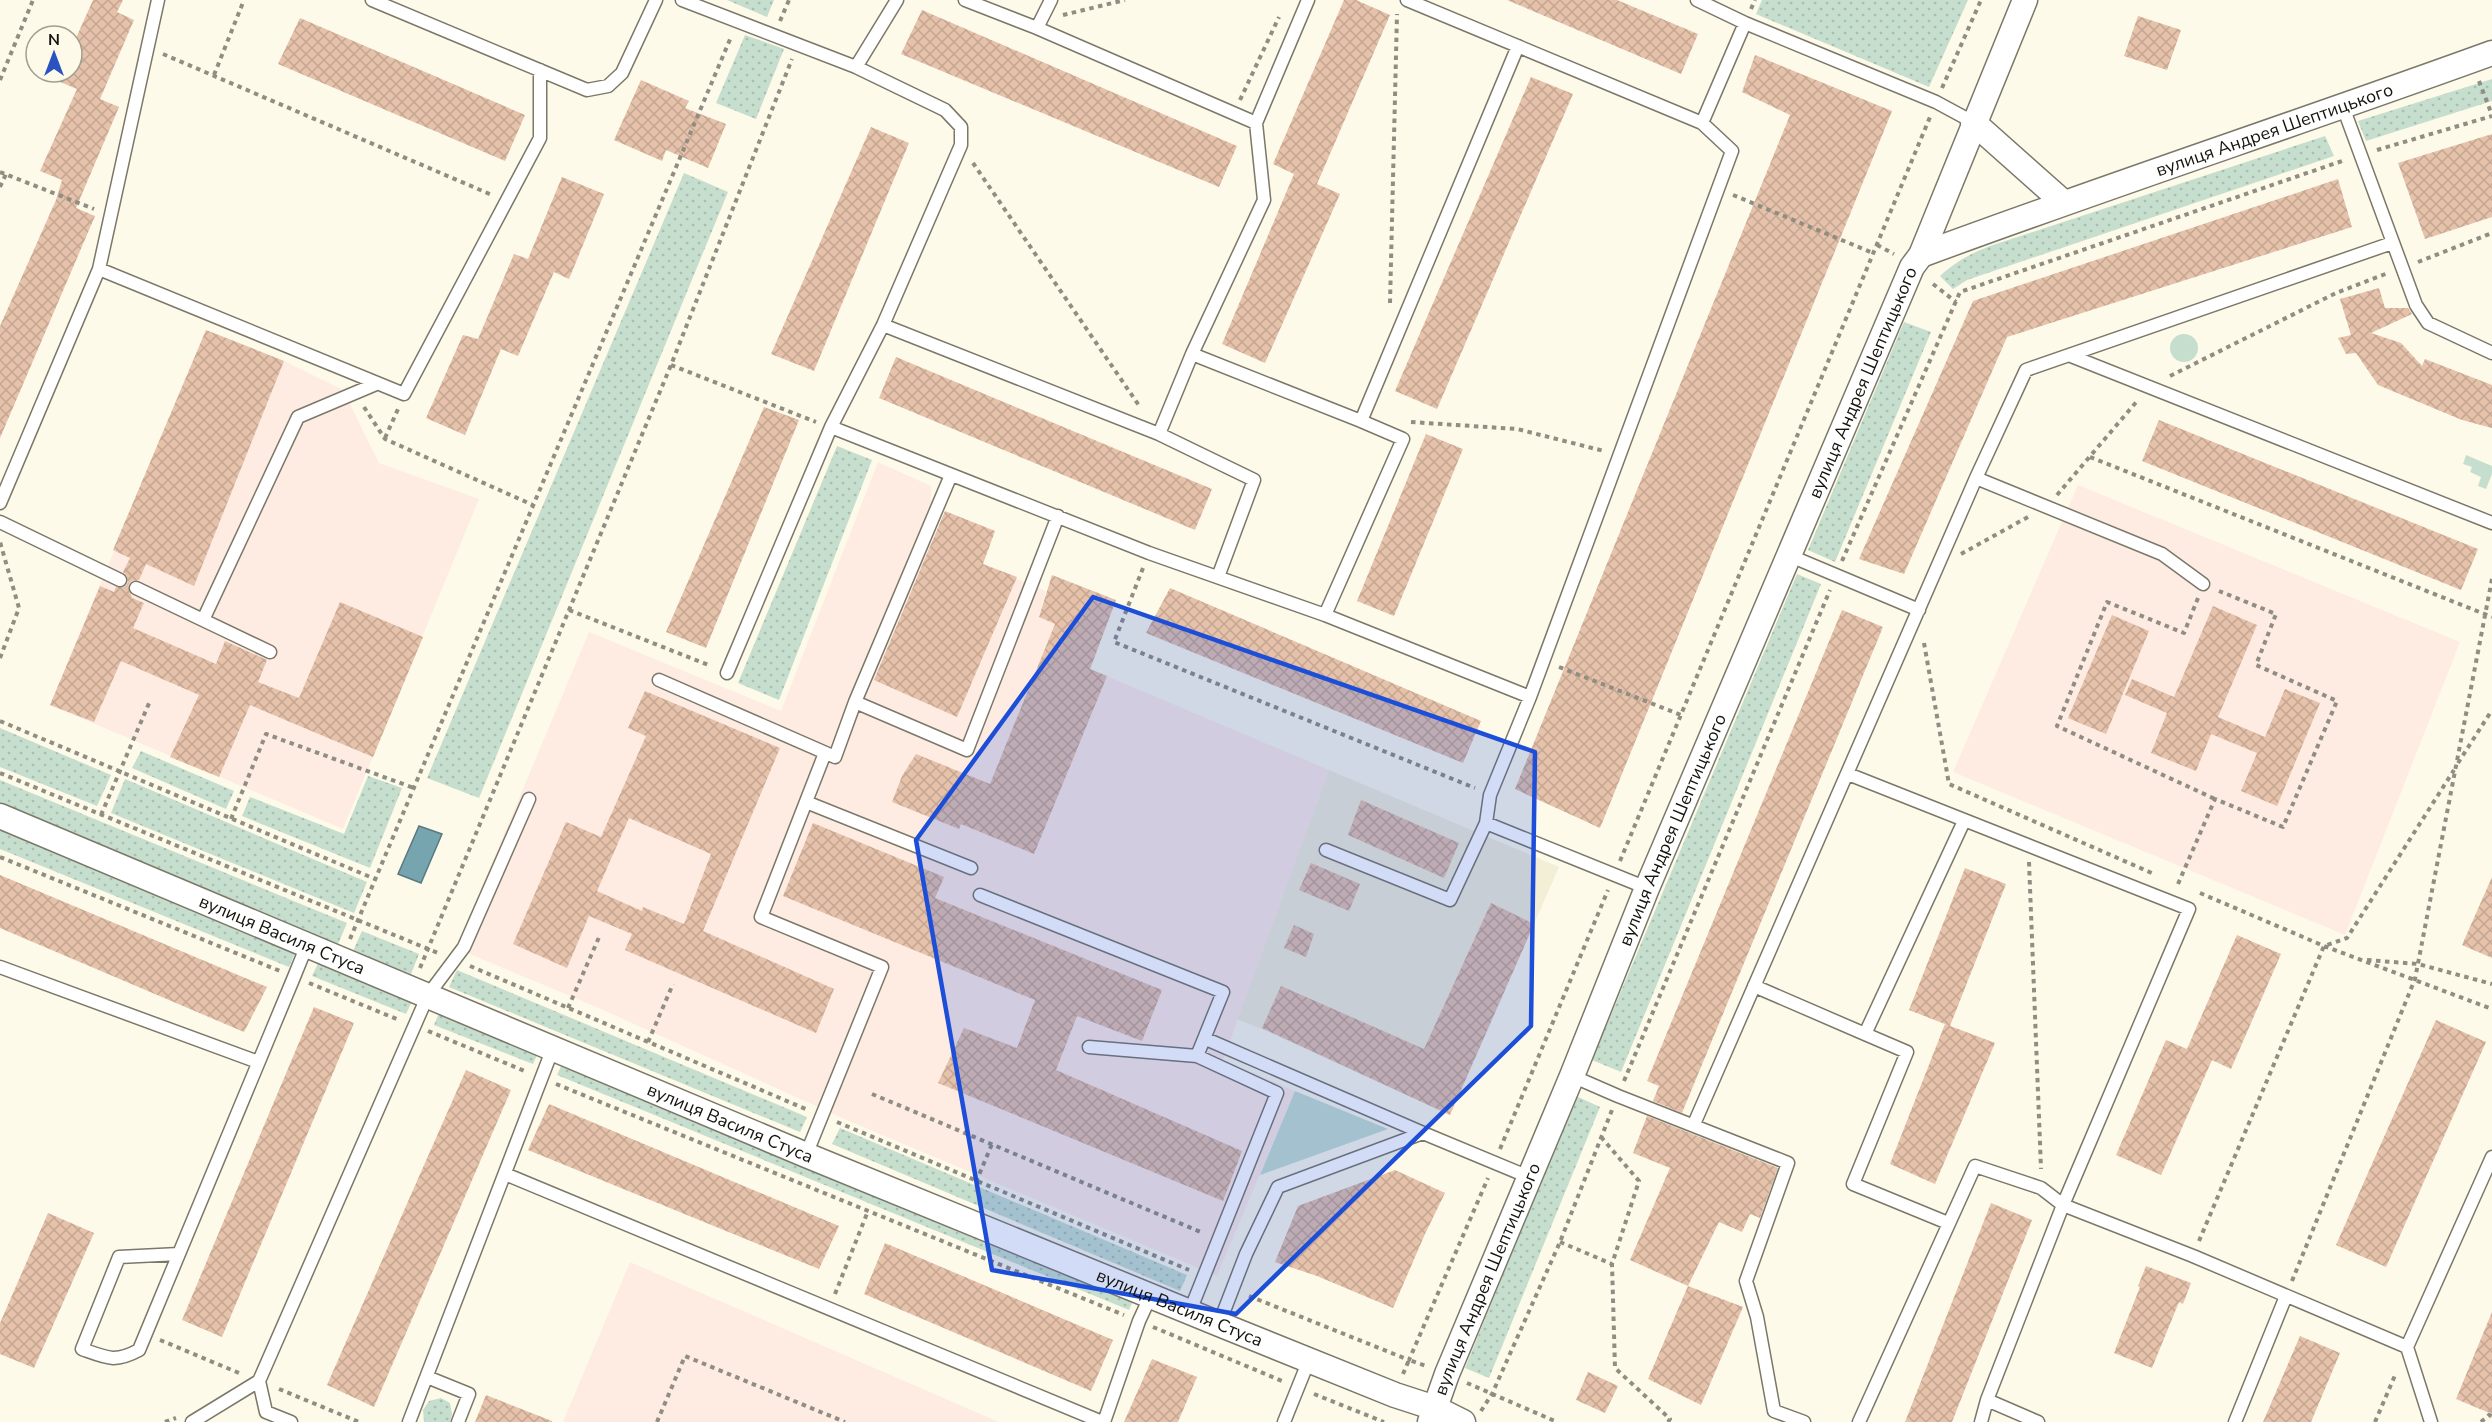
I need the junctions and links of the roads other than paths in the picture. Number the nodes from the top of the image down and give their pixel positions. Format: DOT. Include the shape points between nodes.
graph roads {
  1 [pos="158,0"];
  2 [pos="656,0"];
  3 [pos="682,0"];
  4 [pos="897,0"];
  5 [pos="965,0"];
  6 [pos="1051,0"];
  7 [pos="1308,0"];
  8 [pos="1407,0"];
  9 [pos="1697,0"];
  10 [pos="2025,0"];
  11 [pos="377,1"];
  12 [pos="1745,23"];
  13 [pos="1040,24"];
  14 [pos="1518,46"];
  15 [pos="2492,53"];
  16 [pos="856,67"];
  17 [pos="540,70"];
  18 [pos="2343,107"];
  19 [pos="1973,122"];
  20 [pos="1256,123"];
  21 [pos="1702,123"];
  22 [pos="2063,202"];
  23 [pos="2392,243"];
  24 [pos="1921,255"];
  25 [pos="99,269"];
  26 [pos="883,325"];
  27 [pos="1192,354"];
  28 [pos="2492,354"];
  29 [pos="2071,356"];
  30 [pos="376,384"];
  31 [pos="1361,421"];
  32 [pos="831,428"];
  33 [pos="1159,434"];
  34 [pos="951,475"];
  35 [pos="1976,478"];
  36 [pos="0,503"];
  37 [pos="1058,516"];
  38 [pos="0,522"];
  39 [pos="2492,523"];
  40 [pos="1788,555"];
  41 [pos="1218,577"];
  42 [pos="120,580"];
  43 [pos="2204,584"];
  44 [pos="136,588"];
  45 [pos="1919,610"];
  46 [pos="1325,615"];
  47 [pos="203,620"];
  48 [pos="270,652"];
  49 [pos="727,673"];
  50 [pos="659,680"];
  51 [pos="1530,698"];
  52 [pos="855,702"];
  53 [pos="825,753"];
  54 [pos="1848,774"];
  55 [pos="530,799"];
  56 [pos="806,802"];
  57 [pos="0,816"];
  58 [pos="1964,821"];
  59 [pos="1486,823"];
  60 [pos="1326,850"];
  61 [pos="971,868"];
  62 [pos="1647,888"];
  63 [pos="980,895"];
  64 [pos="307,945"];
  65 [pos="0,967"];
  66 [pos="1754,986"];
  67 [pos="420,992"];
  68 [pos="1864,1034"];
  69 [pos="1206,1039"];
  70 [pos="1089,1047"];
  71 [pos="553,1048"];
  72 [pos="1197,1056"];
  73 [pos="258,1062"];
  74 [pos="1572,1076"];
  75 [pos="1694,1124"];
  76 [pos="1423,1133"];
  77 [pos="806,1155"];
  78 [pos="2492,1157"];
  79 [pos="505,1174"];
  80 [pos="1529,1177"];
  81 [pos="2063,1205"];
  82 [pos="1948,1223"];
  83 [pos="179,1254"];
  84 [pos="1151,1295"];
  85 [pos="2286,1296"];
  86 [pos="1190,1311"];
  87 [pos="1219,1324"];
  88 [pos="2407,1347"];
  89 [pos="1310,1360"];
  90 [pos="427,1377"];
  91 [pos="259,1381"];
  92 [pos="1987,1400"];
  93 [pos="1432,1415"];
  94 [pos="192,1422"];
  95 [pos="291,1422"];
  96 [pos="409,1422"];
  97 [pos="458,1422"];
  98 [pos="1103,1422"];
  99 [pos="1284,1422"];
  100 [pos="1463,1422"];
  101 [pos="1804,1422"];
  102 [pos="1859,1422"];
  103 [pos="1981,1422"];
  104 [pos="2038,1422"];
  105 [pos="2235,1422"];
  106 [pos="2431,1422"];
  1 -- 25 [label="lane"];
  2 -- 17 [label="lane" via="622,73 608,86 587,90"];
  3 -- 16 [label="lane"];
  4 -- 16 [label="lane"];
  5 -- 13 [label="lane"];
  6 -- 13 [label="lane"];
  7 -- 20 [label="lane"];
  8 -- 14 [label="lane"];
  9 -- 12 [label="lane"];
  10 -- 19 [label="street, вулиця Андрея Шептицького"];
  11 -- 17 [label="lane"];
  12 -- 19 [label="lane" via="1936,102"];
  12 -- 21 [label="lane"];
  13 -- 20 [label="lane"];
  14 -- 21 [label="lane"];
  14 -- 31 [label="lane"];
  15 -- 18 [label="street, вулиця Андрея Шептицького"];
  16 -- 26 [label="lane" via="945,110 961,127 961,145"];
  17 -- 30 [label="lane" via="540,138 404,394"];
  18 -- 22 [label="street, вулиця Андрея Шептицького"];
  18 -- 23 [label="lane"];
  19 -- 22 [label="street"];
  19 -- 24 [label="street, вулиця Андрея Шептицького"];
  20 -- 27 [label="lane" via="1263,200"];
  21 -- 51 [label="lane" via="1732,151"];
  22 -- 24 [label="street, вулиця Андрея Шептицького"];
  23 -- 28 [label="lane" via="2416,305 2428,322"];
  23 -- 29 [label="lane"];
  24 -- 40 [label="street, вулиця Андрея Шептицького" via="1912,267"];
  25 -- 30 [label="lane"];
  25 -- 36 [label="lane"];
  26 -- 32 [label="lane"];
  26 -- 33 [label="lane"];
  27 -- 31 [label="lane"];
  27 -- 33 [label="lane"];
  29 -- 35 [label="lane" via="2026,370"];
  29 -- 39 [label="lane"];
  30 -- 47 [label="lane" via="298,417"];
  31 -- 46 [label="lane" via="1403,439"];
  32 -- 34 [label="lane"];
  32 -- 49 [label="lane"];
  33 -- 41 [label="lane" via="1254,480"];
  34 -- 37 [label="lane"];
  34 -- 52 [label="lane"];
  35 -- 43 [label="lane" via="2162,554"];
  35 -- 45 [label="lane"];
  37 -- 41 [label="lane"];
  37 -- 52 [label="lane" via="966,750"];
  38 -- 42 [label="lane"];
  40 -- 45 [label="lane"];
  40 -- 62 [label="street, вулиця Андрея Шептицького"];
  41 -- 46 [label="lane"];
  44 -- 47 [label="lane"];
  45 -- 54 [label="lane"];
  46 -- 51 [label="lane"];
  47 -- 48 [label="lane"];
  50 -- 53 [label="lane"];
  51 -- 59 [label="lane" via="1490,795"];
  52 -- 53 [label="lane" via="835,756"];
  53 -- 56 [label="lane"];
  54 -- 58 [label="lane"];
  54 -- 66 [label="lane"];
  55 -- 67 [label="lane" via="464,947"];
  56 -- 61 [label="lane"];
  56 -- 77 [label="lane" via="761,917 882,968"];
  57 -- 64 [label="street, вулиця Василя Стуса"];
  58 -- 68 [label="lane"];
  58 -- 81 [label="lane" via="2189,909"];
  59 -- 60 [label="lane" via="1450,900"];
  59 -- 62 [label="lane"];
  62 -- 74 [label="street, вулиця Андрея Шептицького"];
  63 -- 69 [label="lane" via="1223,992"];
  64 -- 67 [label="street, вулиця Василя Стуса"];
  64 -- 73 [label="lane"];
  65 -- 73 [label="lane"];
  66 -- 68 [label="lane"];
  66 -- 75 [label="lane"];
  67 -- 71 [label="street, вулиця Василя Стуса"];
  67 -- 91 [label="lane" via="415,1026"];
  68 -- 82 [label="lane" via="1907,1052 1853,1184"];
  69 -- 72 [label="lane"];
  69 -- 76 [label="lane"];
  70 -- 72 [label="lane"];
  71 -- 77 [label="street, вулиця Василя Стуса"];
  71 -- 79 [label="lane"];
  72 -- 86 [label="lane" via="1277,1093"];
  73 -- 83 [label="lane"];
  74 -- 75 [label="lane"];
  74 -- 80 [label="street, вулиця Андрея Шептицького"];
  75 -- 101 [label="lane" via="1788,1162 1746,1281 1757,1317 1774,1411"];
  76 -- 80 [label="lane"];
  76 -- 87 [label="lane" via="1278,1187"];
  77 -- 84 [label="street, вулиця Василя Стуса"];
  78 -- 88 [label="lane"];
  79 -- 90 [label="lane"];
  79 -- 98 [label="lane"];
  80 -- 93 [label="street, вулиця Андрея Шептицького"];
  81 -- 82 [label="lane" via="2041,1188 1975,1166"];
  81 -- 85 [label="lane"];
  81 -- 92 [label="lane"];
  82 -- 102 [label="lane"];
  83 -- 83 [label="lane" via="139,1350 110,1359 82,1349 119,1257"];
  84 -- 86 [label="street, вулиця Василя Стуса"];
  84 -- 98 [label="lane"];
  85 -- 88 [label="lane"];
  85 -- 105 [label="lane"];
  86 -- 87 [label="street, вулиця Василя Стуса"];
  87 -- 89 [label="street, вулиця Василя Стуса"];
  88 -- 106 [label="lane"];
  89 -- 93 [label="street, вулиця Василя Стуса" via="1395,1395"];
  89 -- 99 [label="lane"];
  90 -- 96 [label="lane"];
  90 -- 97 [label="lane" via="469,1394"];
  91 -- 94 [label="lane"];
  91 -- 95 [label="lane" via="266,1412"];
  92 -- 103 [label="lane"];
  92 -- 104 [label="lane"];
  93 -- 100 [label="street, вулиця Василя Стуса"];
}
